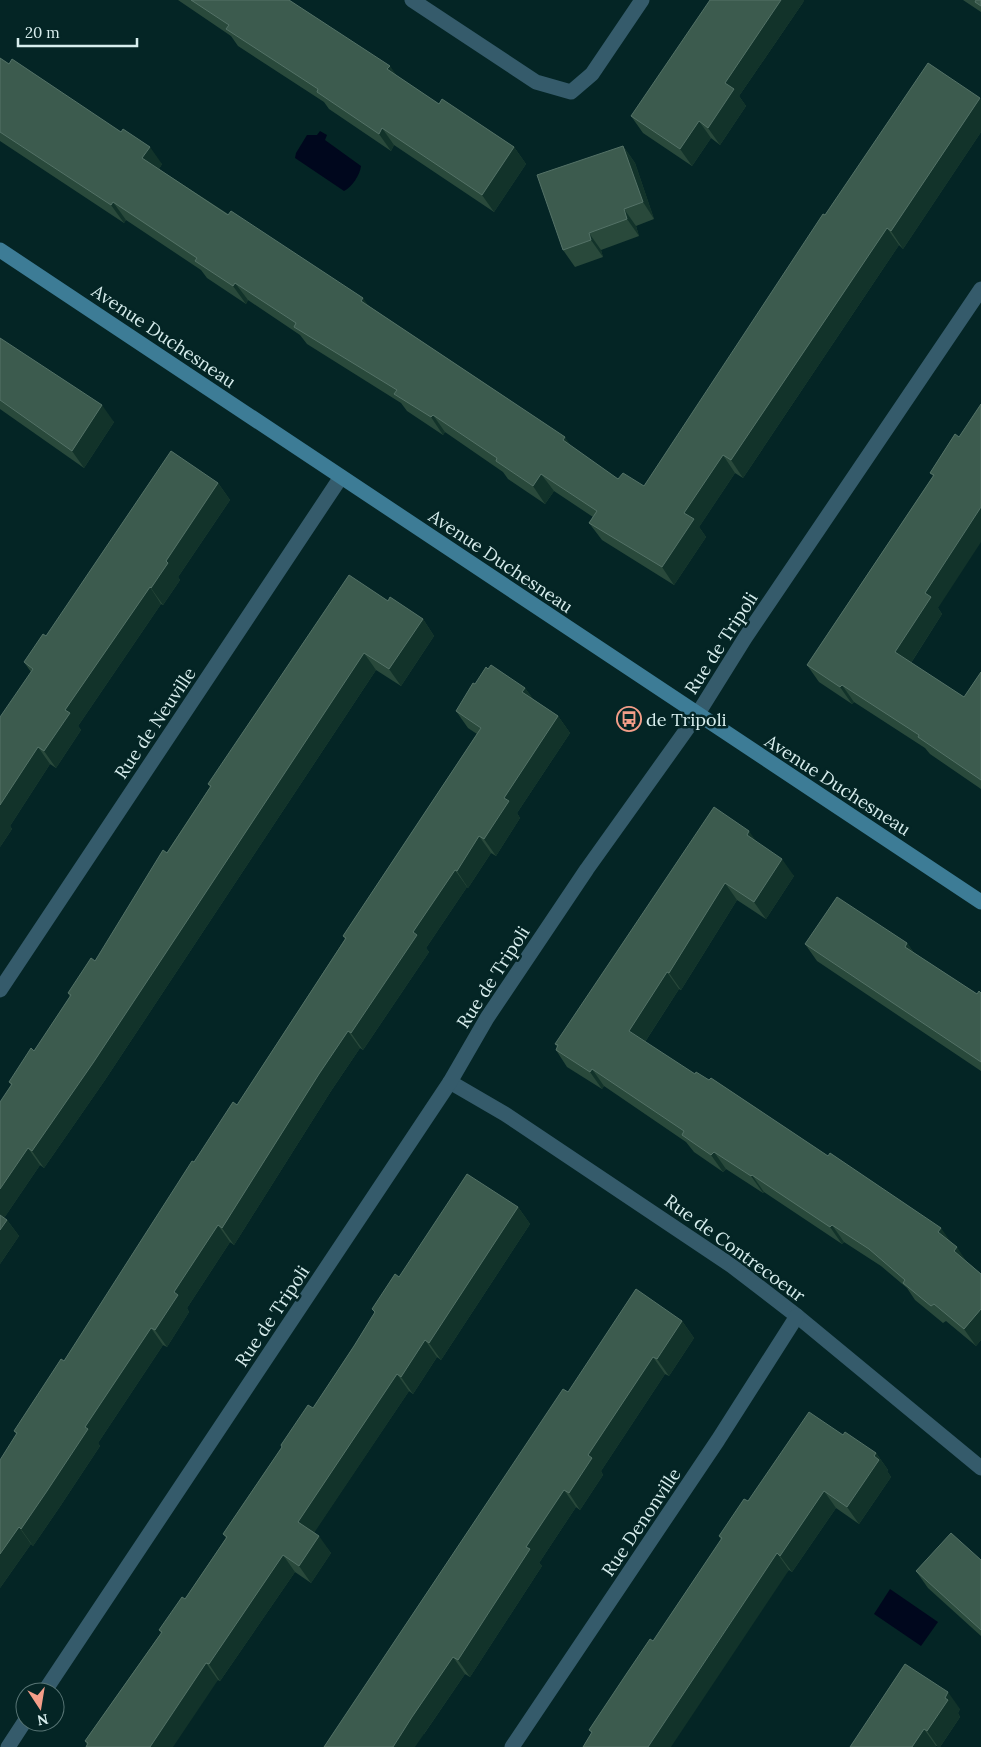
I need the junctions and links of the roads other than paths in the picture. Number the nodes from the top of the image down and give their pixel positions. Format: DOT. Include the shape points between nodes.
graph roads {
  1 [pos="412,0"];
  2 [pos="642,0"];
  3 [pos="0,250"];
  4 [pos="981,289"];
  5 [pos="341,477"];
  6 [pos="697,715"];
  7 [pos="981,902"];
  8 [pos="0,990"];
  9 [pos="450,1082"];
  10 [pos="797,1316"];
  11 [pos="981,1468"];
  12 [pos="51,1682"];
  13 [pos="18,1732"];
  14 [pos="8,1747"];
  15 [pos="512,1747"];
  1 -- 2 [label="street" via="536,82 571,92 592,74"];
  3 -- 5 [label="street, Avenue Duchesneau"];
  4 -- 6 [label="street, Rue de Tripoli" via="745,638"];
  5 -- 6 [label="street, Avenue Duchesneau"];
  5 -- 8 [label="street, Rue de Neuville"];
  6 -- 7 [label="street, Avenue Duchesneau"];
  6 -- 9 [label="street, Rue de Tripoli" via="492,1010"];
  9 -- 10 [label="street, Rue de Contrecoeur" via="653,1211"];
  9 -- 12 [label="street, Rue de Tripoli"];
  10 -- 11 [label="street, Rue de Contrecoeur"];
  10 -- 15 [label="street, Rue Denonville" via="713,1449"];
  13 -- 14 [label="street"];
}
